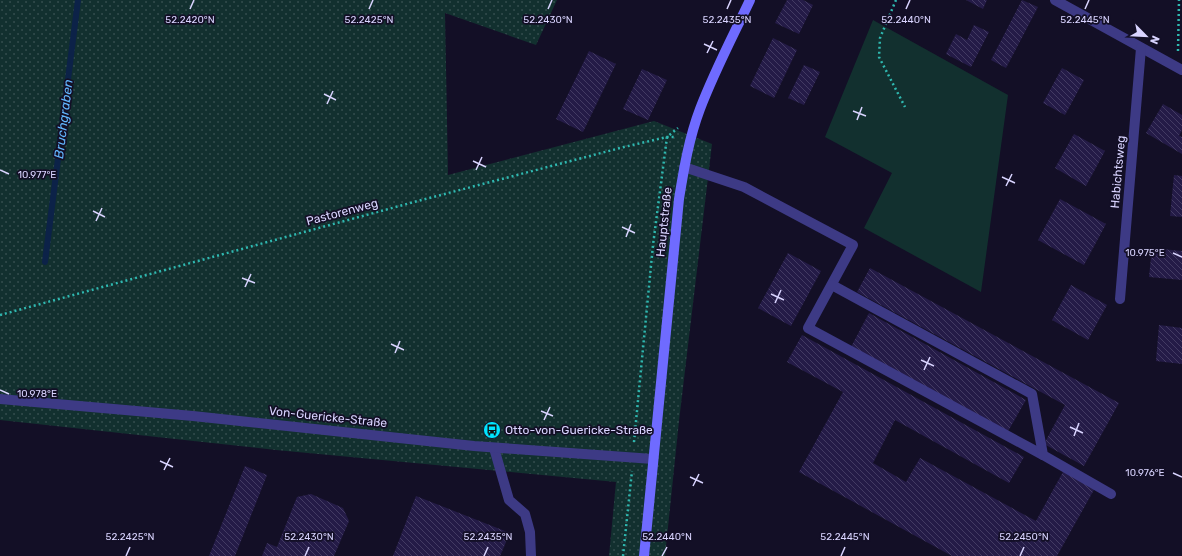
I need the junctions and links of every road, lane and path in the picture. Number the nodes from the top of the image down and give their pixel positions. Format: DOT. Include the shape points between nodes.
graph roads {
  1 [pos="750,0"];
  2 [pos="896,0"];
  3 [pos="1055,0"];
  4 [pos="1179,0"];
  5 [pos="1141,48"];
  6 [pos="1180,69"];
  7 [pos="905,106"];
  8 [pos="700,110"];
  9 [pos="692,136"];
  10 [pos="667,137"];
  11 [pos="684,167"];
  12 [pos="832,285"];
  13 [pos="1120,299"];
  14 [pos="0,315"];
  15 [pos="0,399"];
  16 [pos="494,448"];
  17 [pos="1043,455"];
  18 [pos="633,459"];
  19 [pos="653,459"];
  20 [pos="1111,494"];
  21 [pos="530,556"];
  22 [pos="623,556"];
  23 [pos="644,556"];
  1 -- 8 [label="main road, Hauptstraße"];
  2 -- 7 [label="path" via="880,38 880,57"];
  3 -- 5 [label="street"];
  4 -- 6 [label="path"];
  5 -- 6 [label="street"];
  5 -- 13 [label="street, Habichtsweg"];
  8 -- 9 [label="main road, Hauptstraße"];
  8 -- 10 [label="path"];
  9 -- 10 [label="path, Pastorenweg"];
  9 -- 11 [label="main road, Hauptstraße"];
  10 -- 14 [label="path, Pastorenweg" via="421,200"];
  10 -- 18 [label="path" via="653,245"];
  11 -- 12 [label="street" via="744,187 853,245"];
  11 -- 19 [label="main road, Hauptstraße"];
  12 -- 17 [label="street" via="1032,394"];
  12 -- 17 [label="street" via="808,328"];
  15 -- 16 [label="street, Von-Guericke-Straße" via="193,416"];
  16 -- 18 [label="street, Von-Guericke-Straße"];
  16 -- 21 [label="street" via="509,500 525,514 530,532"];
  17 -- 20 [label="street"];
  18 -- 19 [label="street, Von-Guericke-Straße"];
  18 -- 22 [label="path"];
  19 -- 23 [label="main road, Hauptstraße"];
}
